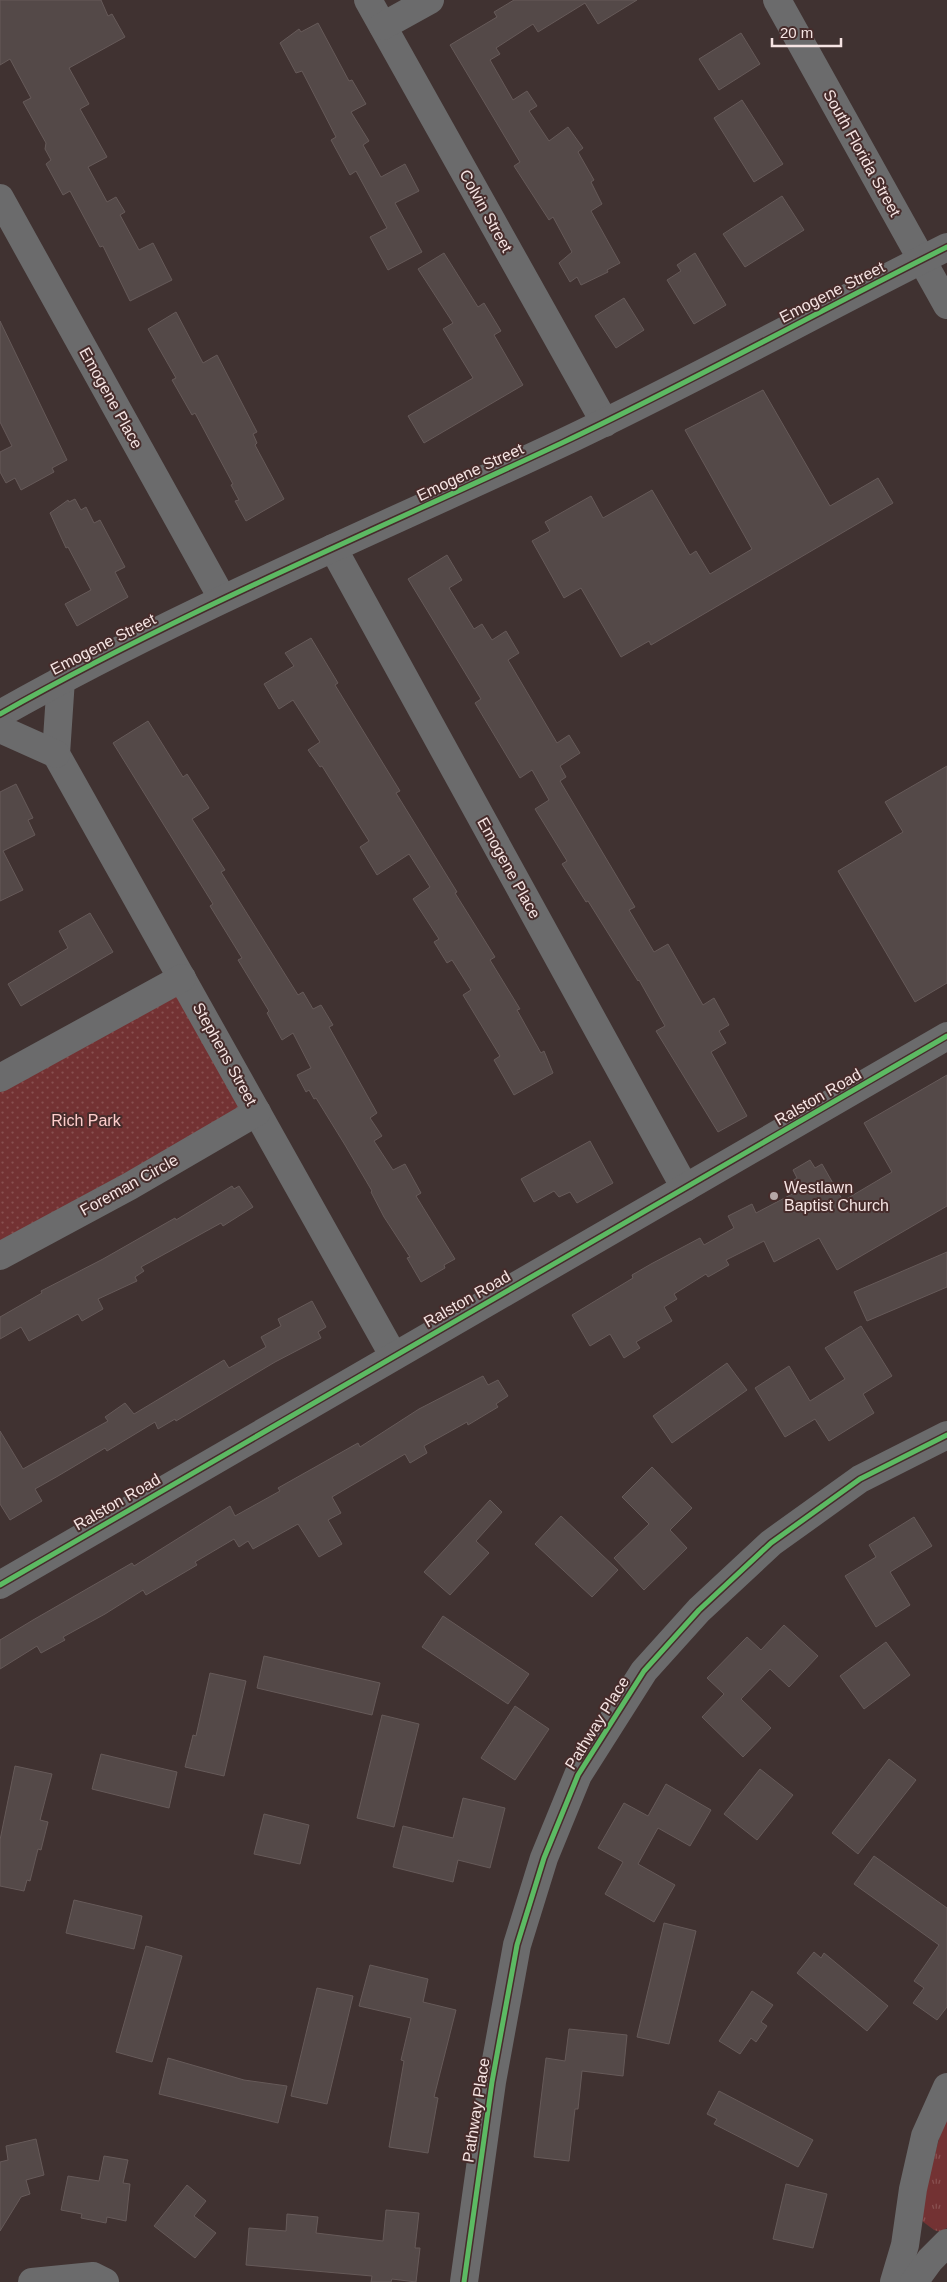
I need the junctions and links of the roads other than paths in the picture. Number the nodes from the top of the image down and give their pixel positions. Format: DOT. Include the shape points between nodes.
graph roads {
  1 [pos="368,0"];
  2 [pos="430,0"];
  3 [pos="777,0"];
  4 [pos="383,26"];
  5 [pos="0,198"];
  6 [pos="947,247"];
  7 [pos="921,260"];
  8 [pos="947,305"];
  9 [pos="605,423"];
  10 [pos="333,548"];
  11 [pos="222,598"];
  12 [pos="61,679"];
  13 [pos="0,714"];
  14 [pos="0,729"];
  15 [pos="56,754"];
  16 [pos="182,978"];
  17 [pos="947,1036"];
  18 [pos="0,1078"];
  19 [pos="257,1112"];
  20 [pos="685,1188"];
  21 [pos="0,1256"];
  22 [pos="393,1355"];
  23 [pos="947,1435"];
  24 [pos="0,1585"];
  25 [pos="947,2086"];
  26 [pos="947,2243"];
  27 [pos="32,2282"];
  28 [pos="105,2282"];
  29 [pos="464,2282"];
  30 [pos="894,2282"];
  31 [pos="914,2282"];
  1 -- 4 [label="street, Colvin Street"];
  2 -- 4 [label="street"];
  3 -- 7 [label="street, South Florida Street"];
  4 -- 9 [label="street, Colvin Street"];
  5 -- 11 [label="street, Emogene Place"];
  6 -- 7 [label="street, Emogene Street"];
  7 -- 8 [label="street, South Florida Street"];
  7 -- 9 [label="street, Emogene Street"];
  9 -- 10 [label="street, Emogene Street"];
  10 -- 11 [label="street, Emogene Street"];
  10 -- 20 [label="street, Emogene Place"];
  11 -- 12 [label="street, Emogene Street"];
  12 -- 13 [label="street, Emogene Street"];
  12 -- 15 [label="street"];
  14 -- 15 [label="street"];
  15 -- 16 [label="street, Stephens Street"];
  16 -- 18 [label="street"];
  16 -- 19 [label="street, Stephens Street"];
  17 -- 20 [label="street, Ralston Road"];
  19 -- 21 [label="street, Foreman Circle"];
  19 -- 22 [label="street, Stephens Street"];
  20 -- 22 [label="street, Ralston Road"];
  22 -- 24 [label="street, Ralston Road"];
  23 -- 29 [label="street, Pathway Place" via="860,1479 771,1543 699,1610 644,1671 578,1775 544,1858 517,1945 492,2082"];
  25 -- 30 [label="street" via="926,2136 914,2180 905,2245"];
  26 -- 31 [label="street"];
  27 -- 28 [label="street" via="93,2276"];
}
